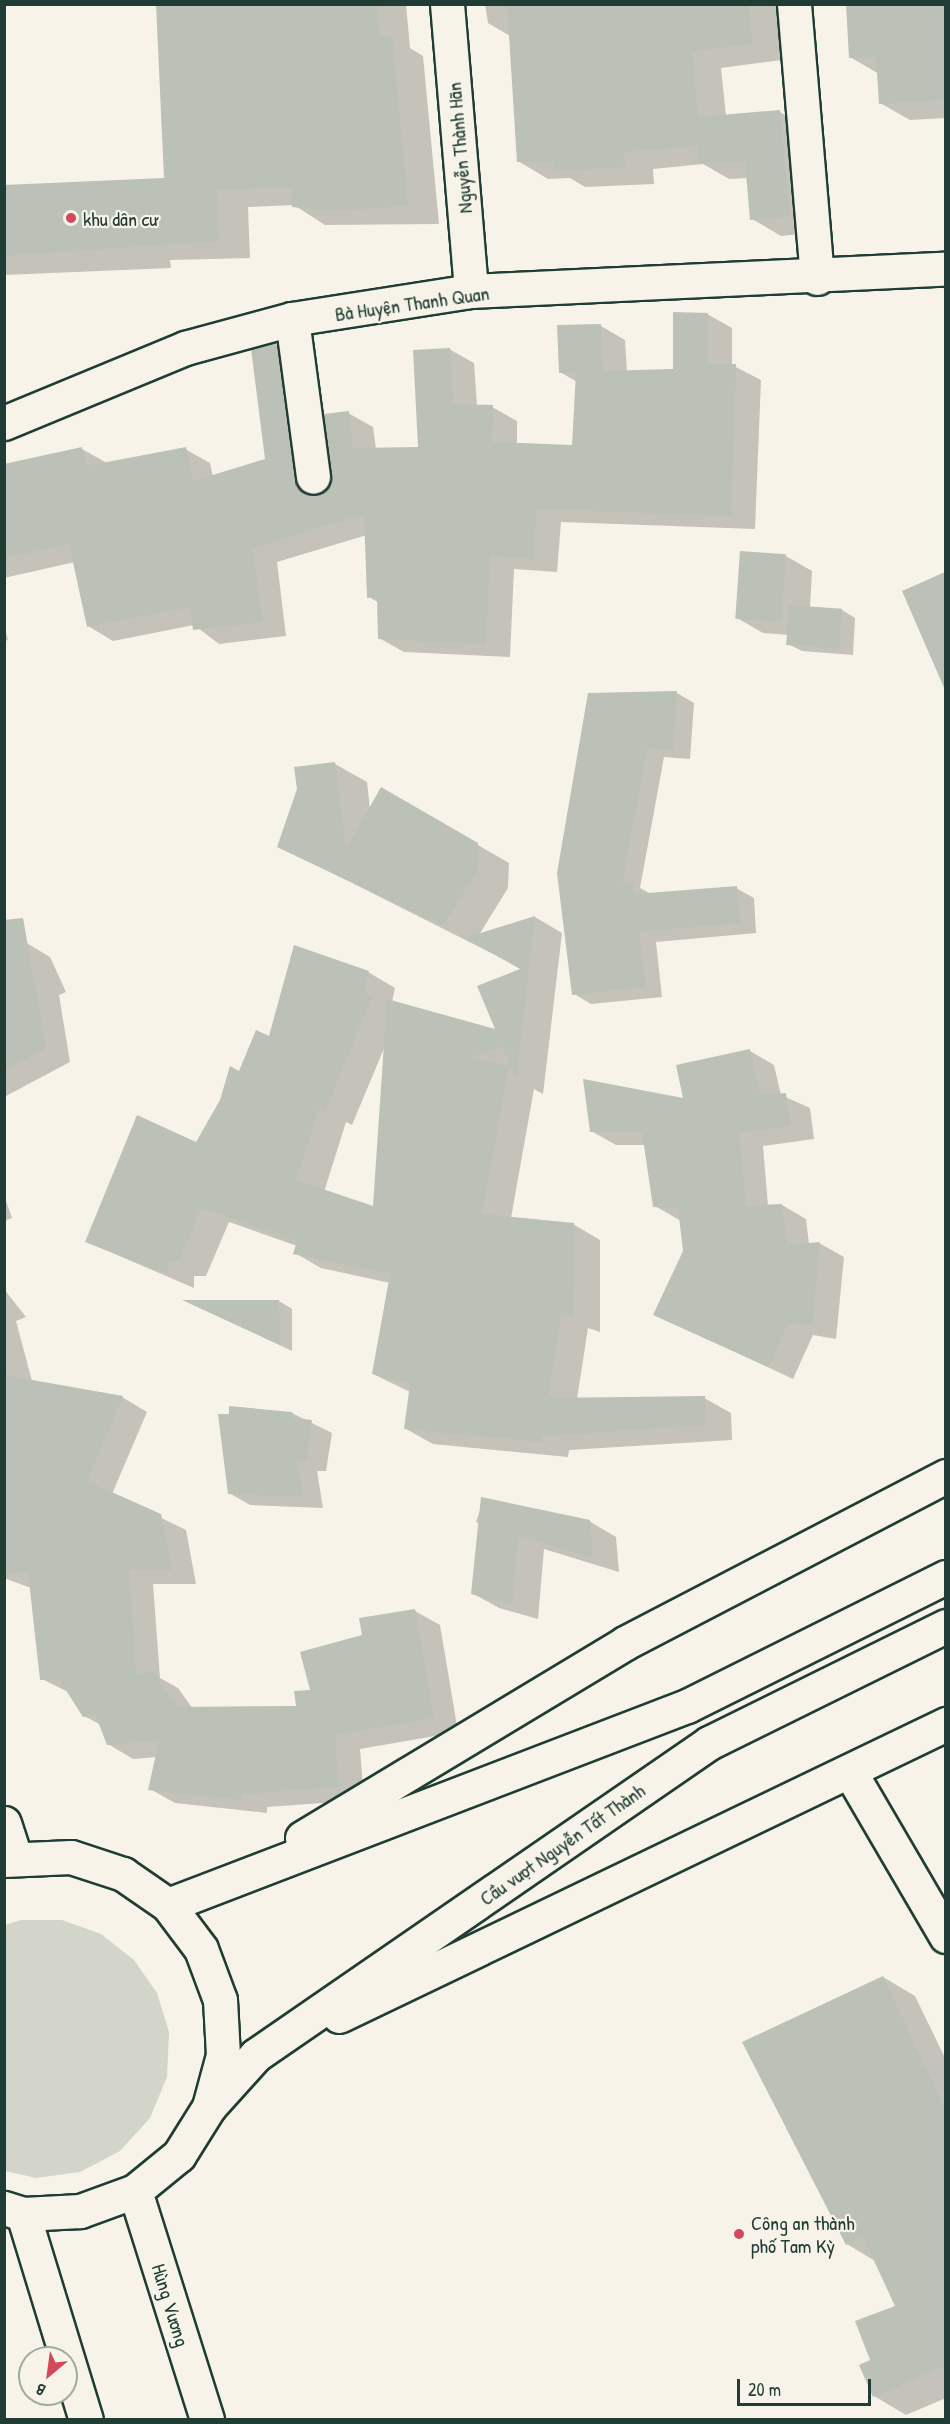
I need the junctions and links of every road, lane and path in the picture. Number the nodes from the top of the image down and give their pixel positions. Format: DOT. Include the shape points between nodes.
graph roads {
  1 [pos="447,4"];
  2 [pos="794,4"];
  3 [pos="945,269"];
  4 [pos="818,278"];
  5 [pos="471,291"];
  6 [pos="292,318"];
  7 [pos="4,423"];
  8 [pos="313,477"];
  9 [pos="945,1476"];
  10 [pos="945,1577"];
  11 [pos="945,1626"];
  12 [pos="945,1724"];
  13 [pos="850,1772"];
  14 [pos="4,1823"];
  15 [pos="10,1858"];
  16 [pos="228,1883"];
  17 [pos="168,1905"];
  18 [pos="945,1936"];
  19 [pos="256,2055"];
  20 [pos="209,2107"];
  21 [pos="135,2191"];
  22 [pos="14,2211"];
  23 [pos="86,2420"];
  24 [pos="207,2420"];
  1 -- 5 [label="main road, Nguyễn Thành Hãn"];
  2 -- 4 [label="main road"];
  3 -- 4 [label="main road, Bà Huyện Thanh Quan"];
  4 -- 5 [label="main road, Bà Huyện Thanh Quan"];
  5 -- 6 [label="main road, Bà Huyện Thanh Quan"];
  6 -- 7 [label="main road, Bà Huyện Thanh Quan" via="185,348"];
  6 -- 8 [label="main road"];
  9 -- 16 [label="main road" via="625,1643"];
  10 -- 16 [label="main road" via="687,1706"];
  11 -- 19 [label="main road, Cầu vượt Nguyễn Tất Thành" via="709,1743"];
  12 -- 13 [label="main road"];
  13 -- 18 [label="main road"];
  13 -- 19 [label="main road"];
  14 -- 15 [label="main road"];
  15 -- 17 [label="main road" via="71,1857 123,1874"];
  16 -- 17 [label="main road"];
  17 -- 20 [label="main road" via="201,1949 220,2000 222,2055"];
  19 -- 20 [label="main road, Cầu vượt Nguyễn Tất Thành"];
  20 -- 21 [label="main road" via="178,2155"];
  21 -- 22 [label="main road" via="80,2211"];
  21 -- 24 [label="main road, Hùng Vương"];
  22 -- 23 [label="main road"];
}
